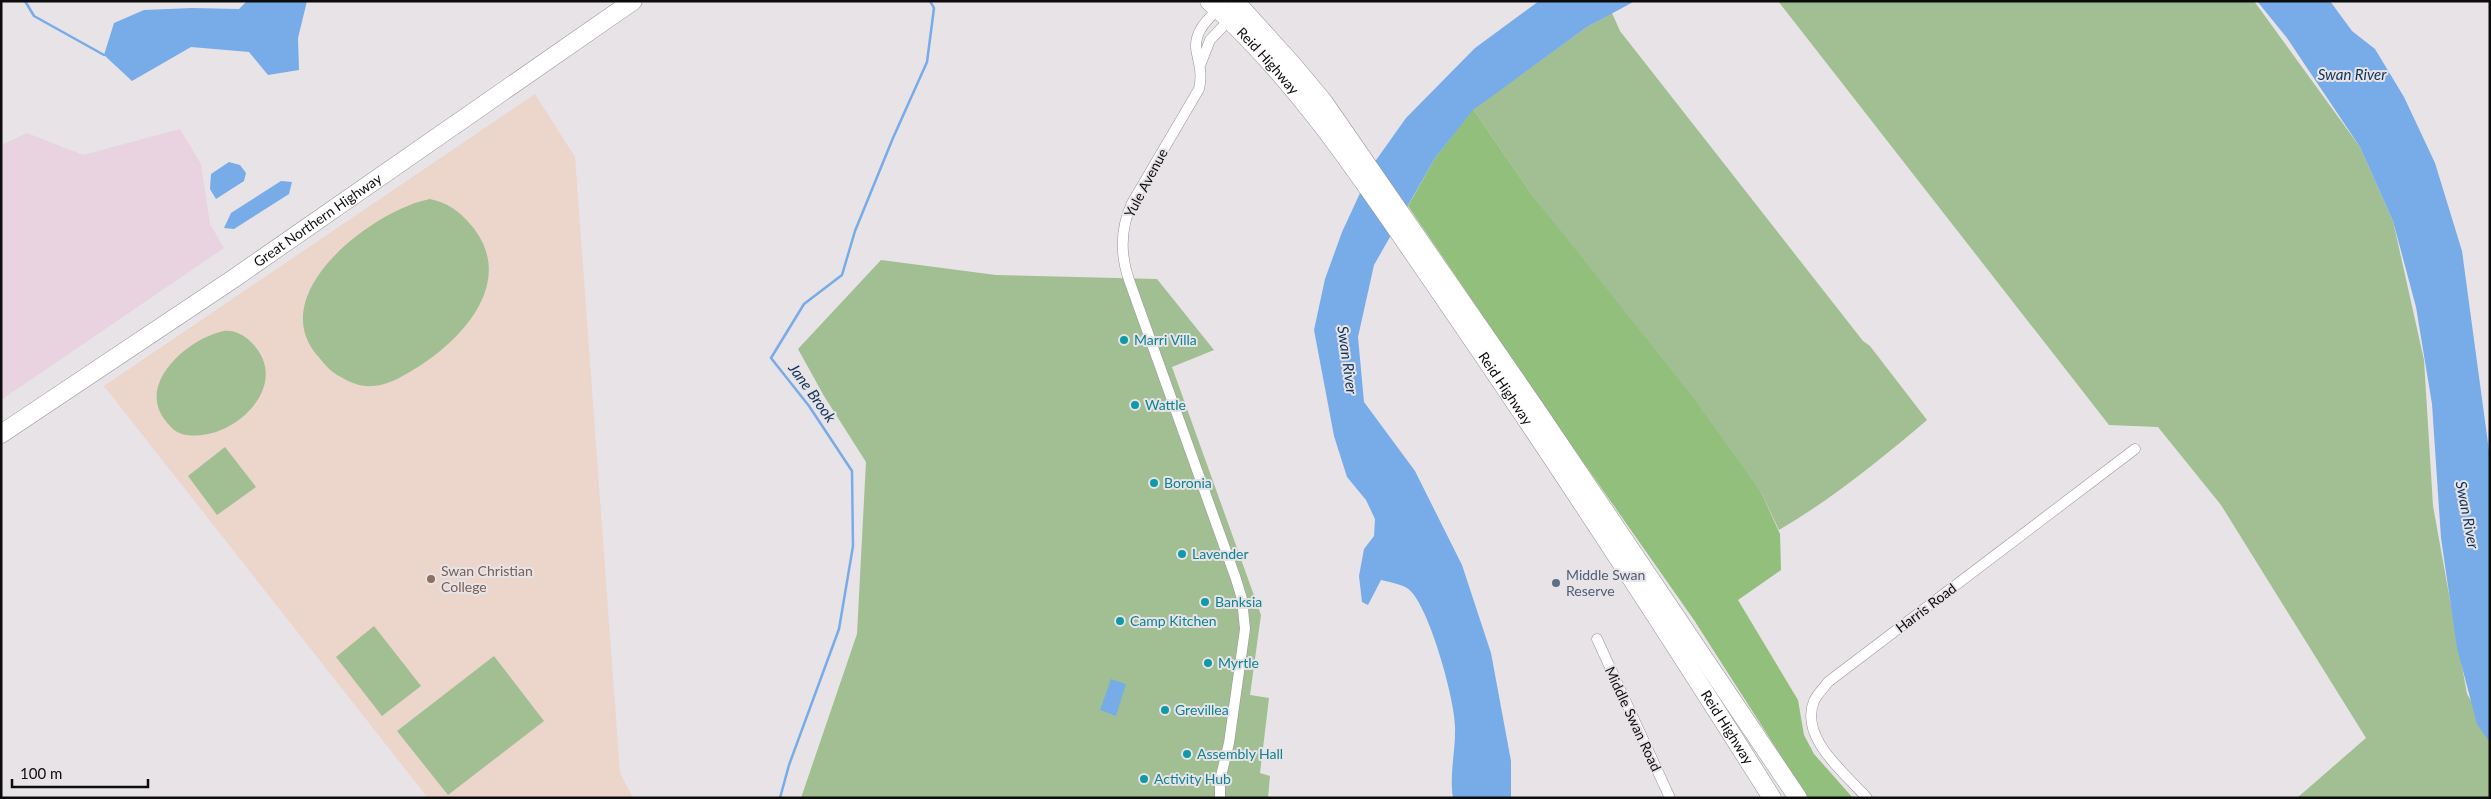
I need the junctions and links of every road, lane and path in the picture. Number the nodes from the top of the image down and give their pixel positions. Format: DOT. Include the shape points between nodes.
graph roads {
  1 [pos="612,1"];
  2 [pos="633,1"];
  3 [pos="1226,7"];
  4 [pos="1201,63"];
  5 [pos="1534,418"];
  6 [pos="1,421"];
  7 [pos="1,434"];
  8 [pos="2135,449"];
  9 [pos="1597,639"];
  10 [pos="1220,798"];
  11 [pos="1670,798"];
  12 [pos="1772,798"];
  13 [pos="1798,798"];
  14 [pos="1866,798"];
  1 -- 6 [label="highway, Great Northern Highway"];
  2 -- 7 [label="highway, Great Northern Highway" via="233,279"];
  3 -- 4 [label="street, Yule Avenue"];
  3 -- 4 [label="street, Yule Avenue" via="1206,20 1197,39"];
  3 -- 5 [label="highway, Reid Highway" via="1358,163"];
  4 -- 10 [label="street, Yule Avenue" via="1197,93 1130,209 1123,231 1122,249 1129,280 1243,605 1245,628 1241,662 1220,780"];
  5 -- 12 [label="highway, Reid Highway"];
  5 -- 13 [label="highway, Reid Highway"];
  8 -- 14 [label="street, Harris Road" via="1828,682 1814,700 1813,731 1821,746"];
  9 -- 11 [label="street, Middle Swan Road"];
}
